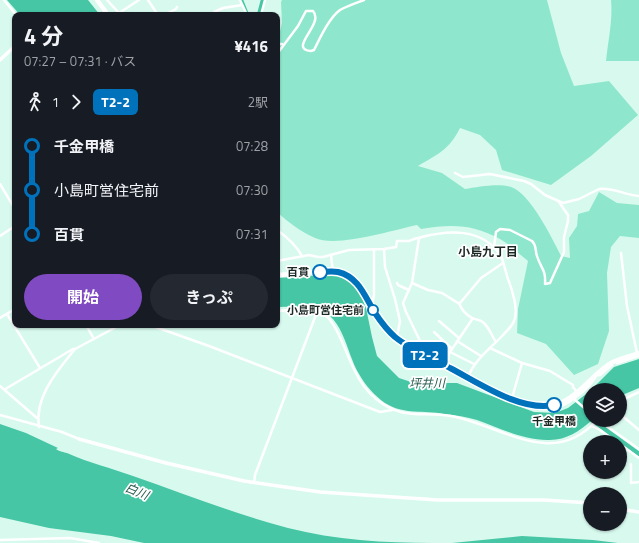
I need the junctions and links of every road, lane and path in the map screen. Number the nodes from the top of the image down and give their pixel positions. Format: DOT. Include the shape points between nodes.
graph roads {
  1 [pos="4,0"];
  2 [pos="97,0"];
  3 [pos="107,0"];
  4 [pos="138,0"];
  5 [pos="148,0"];
  6 [pos="240,0"];
  7 [pos="265,0"];
  8 [pos="364,0"];
  9 [pos="242,4"];
  10 [pos="177,7"];
  11 [pos="14,12"];
  12 [pos="106,12"];
  13 [pos="117,12"];
  14 [pos="120,12"];
  15 [pos="156,12"];
  16 [pos="170,12"];
  17 [pos="214,12"];
  18 [pos="246,12"];
  19 [pos="262,12"];
  20 [pos="12,49"];
  21 [pos="280,50"];
  22 [pos="0,60"];
  23 [pos="455,173"];
  24 [pos="0,184"];
  25 [pos="639,196"];
  26 [pos="559,202"];
  27 [pos="12,204"];
  28 [pos="12,228"];
  29 [pos="280,233"];
  30 [pos="0,236"];
  31 [pos="419,237"];
  32 [pos="494,248"];
  33 [pos="374,249"];
  34 [pos="384,249"];
  35 [pos="621,253"];
  36 [pos="331,255"];
  37 [pos="302,256"];
  38 [pos="280,260"];
  39 [pos="503,262"];
  40 [pos="333,272"];
  41 [pos="280,275"];
  42 [pos="397,283"];
  43 [pos="412,283"];
  44 [pos="409,290"];
  45 [pos="459,303"];
  46 [pos="372,307"];
  47 [pos="12,311"];
  48 [pos="280,311"];
  49 [pos="317,312"];
  50 [pos="7,314"];
  51 [pos="0,318"];
  52 [pos="473,318"];
  53 [pos="439,321"];
  54 [pos="12,322"];
  55 [pos="16,328"];
  56 [pos="88,328"];
  57 [pos="114,328"];
  58 [pos="158,328"];
  59 [pos="434,332"];
  60 [pos="396,338"];
  61 [pos="94,339"];
  62 [pos="458,340"];
  63 [pos="496,342"];
  64 [pos="490,348"];
  65 [pos="75,349"];
  66 [pos="451,350"];
  67 [pos="424,354"];
  68 [pos="638,354"];
  69 [pos="481,356"];
  70 [pos="522,363"];
  71 [pos="442,364"];
  72 [pos="474,364"];
  73 [pos="40,368"];
  74 [pos="596,375"];
  75 [pos="468,377"];
  76 [pos="292,379"];
  77 [pos="0,386"];
  78 [pos="5,390"];
  79 [pos="576,392"];
  80 [pos="639,392"];
  81 [pos="512,398"];
  82 [pos="627,398"];
  83 [pos="575,399"];
  84 [pos="548,406"];
  85 [pos="583,406"];
  86 [pos="392,410"];
  87 [pos="0,415"];
  88 [pos="38,419"];
  89 [pos="627,420"];
  90 [pos="39,427"];
  91 [pos="589,427"];
  92 [pos="595,427"];
  93 [pos="606,427"];
  94 [pos="608,427"];
  95 [pos="639,430"];
  96 [pos="602,432"];
  97 [pos="606,435"];
  98 [pos="80,439"];
  99 [pos="627,449"];
  100 [pos="639,449"];
  101 [pos="639,458"];
  102 [pos="631,464"];
  103 [pos="639,482"];
  104 [pos="254,483"];
  105 [pos="583,503"];
  106 [pos="627,510"];
  107 [pos="639,512"];
  108 [pos="0,540"];
  109 [pos="99,543"];
  1 -- 11 [label="street"];
  2 -- 12 [label="highway"];
  3 -- 13 [label="street"];
  4 -- 14 [label="street"];
  5 -- 15 [label="street"];
  6 -- 9 [label="street"];
  7 -- 19 [label="street"];
  8 -- 21 [label="street" via="341,9 311,51 305,50 302,43 316,15 313,11 306,11"];
  9 -- 17 [label="street"];
  9 -- 18 [label="street"];
  10 -- 16 [label="street"];
  20 -- 22 [label="street"];
  23 -- 26 [label="street" via="463,177 490,174 524,181"];
  24 -- 27 [label="street"];
  25 -- 26 [label="street" via="604,188 569,202"];
  26 -- 32 [label="street" via="568,215 568,221 564,252 550,283 545,284 546,275 532,241 510,230 500,229 496,232"];
  28 -- 30 [label="street"];
  29 -- 37 [label="street"];
  31 -- 32 [label="street" via="466,233 479,236"];
  31 -- 34 [label="street" via="410,241 397,241 396,247"];
  31 -- 43 [label="street"];
  32 -- 39 [label="street"];
  33 -- 34 [label="street"];
  33 -- 36 [label="street" via="349,250"];
  33 -- 46 [label="street"];
  34 -- 60 [label="street" via="385,267 400,321"];
  35 -- 68 [label="street" via="627,306"];
  36 -- 37 [label="street"];
  36 -- 40 [label="street"];
  37 -- 38 [label="street"];
  39 -- 45 [label="street" via="481,278"];
  39 -- 63 [label="street" via="516,311 510,328"];
  40 -- 41 [label="highway"];
  40 -- 46 [label="highway" via="343,274 361,287"];
  42 -- 44 [label="street"];
  43 -- 44 [label="street"];
  43 -- 45 [label="street" via="442,293"];
  44 -- 67 [label="street" via="404,305"];
  45 -- 52 [label="street" via="464,312"];
  46 -- 60 [label="highway"];
  47 -- 50 [label="street"];
  48 -- 49 [label="street"];
  49 -- 76 [label="street"];
  49 -- 86 [label="street" via="332,322 360,381 375,398"];
  50 -- 51 [label="street"];
  50 -- 54 [label="street"];
  52 -- 62 [label="street"];
  52 -- 63 [label="street" via="483,322"];
  53 -- 62 [label="street"];
  55 -- 73 [label="street"];
  56 -- 61 [label="street"];
  57 -- 61 [label="street"];
  58 -- 76 [label="street"];
  59 -- 66 [label="street"];
  60 -- 67 [label="highway"];
  61 -- 65 [label="street"];
  62 -- 66 [label="street"];
  62 -- 69 [label="street"];
  63 -- 64 [label="street"];
  64 -- 69 [label="street"];
  64 -- 70 [label="street"];
  65 -- 73 [label="street"];
  65 -- 88 [label="street" via="59,369 42,399"];
  66 -- 71 [label="street"];
  66 -- 72 [label="street"];
  67 -- 71 [label="highway"];
  68 -- 74 [label="highway" via="613,362"];
  69 -- 72 [label="street"];
  70 -- 79 [label="street" via="550,371 573,385"];
  70 -- 81 [label="street"];
  71 -- 75 [label="highway"];
  72 -- 75 [label="street"];
  73 -- 78 [label="street"];
  74 -- 79 [label="highway"];
  74 -- 83 [label="street"];
  75 -- 81 [label="highway" via="492,392"];
  76 -- 86 [label="street" via="380,412"];
  76 -- 104 [label="street"];
  77 -- 78 [label="street"];
  78 -- 88 [label="street"];
  79 -- 84 [label="highway" via="562,403"];
  80 -- 82 [label="street"];
  81 -- 84 [label="highway" via="528,404"];
  83 -- 84 [label="street" via="556,408 550,409"];
  83 -- 85 [label="street"];
  86 -- 91 [label="street" via="410,414 451,416 520,439 546,443 572,439"];
  87 -- 90 [label="street"];
  88 -- 90 [label="street"];
  89 -- 95 [label="street"];
  90 -- 98 [label="street"];
  92 -- 96 [label="street"];
  93 -- 96 [label="street"];
  94 -- 100 [label="street"];
  96 -- 97 [label="street"];
  98 -- 104 [label="street" via="166,463"];
  99 -- 101 [label="street"];
  102 -- 103 [label="street" via="631,483"];
  104 -- 105 [label="street" via="384,498"];
  106 -- 107 [label="street"];
  108 -- 109 [label="street" via="70,538"];
}
